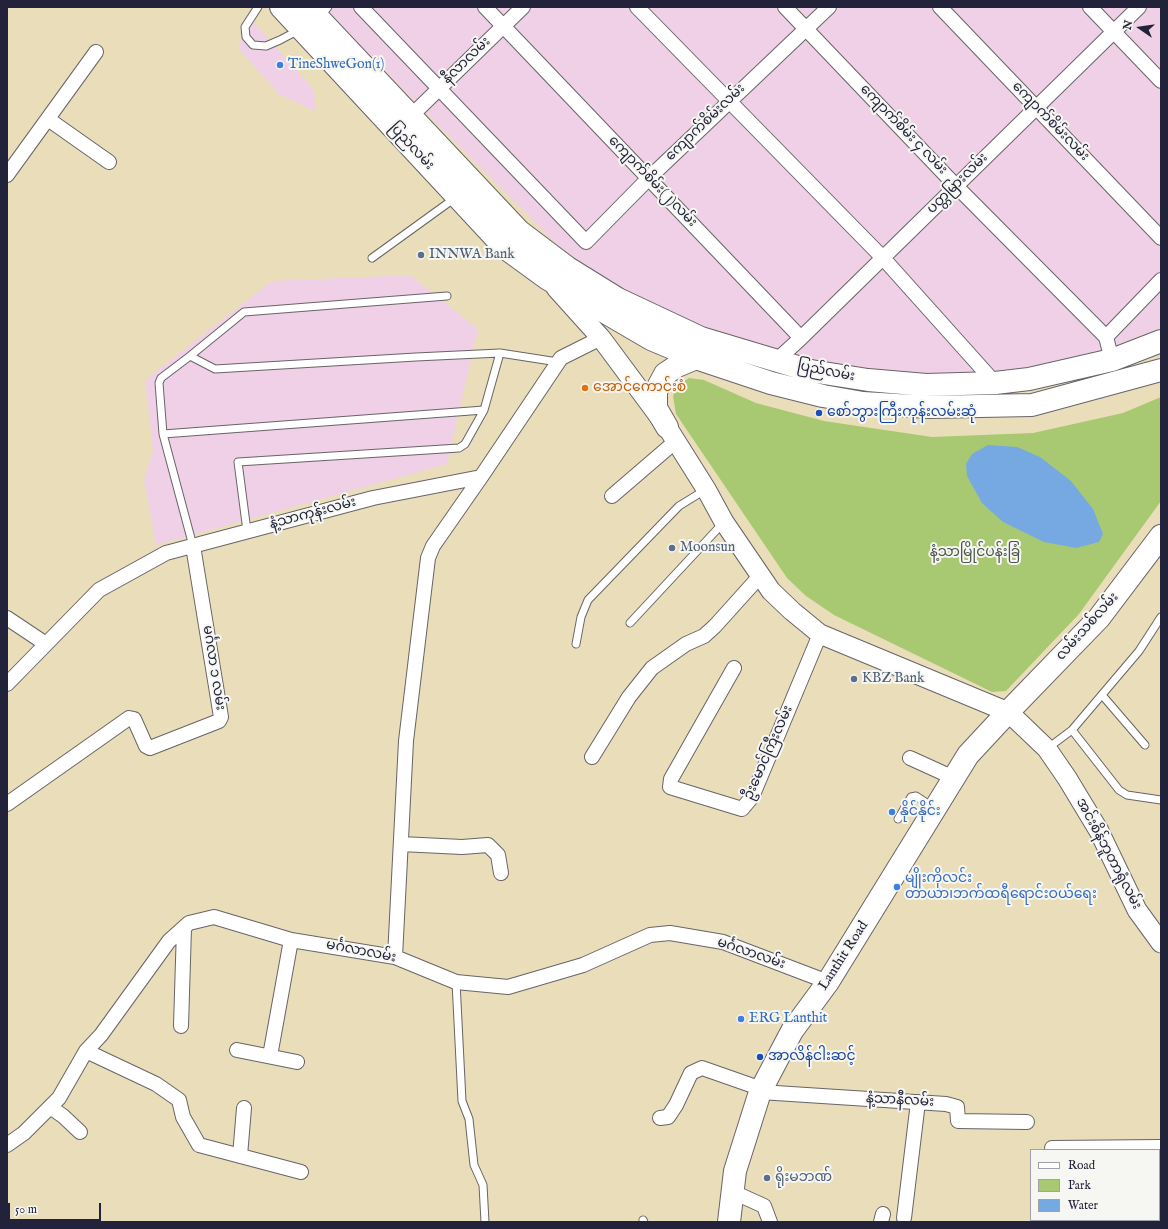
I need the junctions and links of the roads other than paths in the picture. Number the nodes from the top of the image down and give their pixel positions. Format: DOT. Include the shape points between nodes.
graph roads {
  1 [pos="258,7"];
  2 [pos="280,7"];
  3 [pos="361,7"];
  4 [pos="485,7"];
  5 [pos="523,7"];
  6 [pos="637,7"];
  7 [pos="785,7"];
  8 [pos="829,7"];
  9 [pos="940,7"];
  10 [pos="1090,7"];
  11 [pos="1139,7"];
  12 [pos="314,15"];
  13 [pos="504,26"];
  14 [pos="806,29"];
  15 [pos="1114,32"];
  16 [pos="96,52"];
  17 [pos="1161,81"];
  18 [pos="438,89"];
  19 [pos="730,101"];
  20 [pos="1036,108"];
  21 [pos="48,119"];
  22 [pos="403,123"];
  23 [pos="109,162"];
  24 [pos="7,175"];
  25 [pos="649,178"];
  26 [pos="956,186"];
  27 [pos="457,197"];
  28 [pos="519,230"];
  29 [pos="1161,238"];
  30 [pos="372,258"];
  31 [pos="883,258"];
  32 [pos="548,279"];
  33 [pos="1161,280"];
  34 [pos="448,296"];
  35 [pos="614,307"];
  36 [pos="599,336"];
  37 [pos="1106,337"];
  38 [pos="801,338"];
  39 [pos="1161,341"];
  40 [pos="698,348"];
  41 [pos="500,353"];
  42 [pos="190,356"];
  43 [pos="777,360"];
  44 [pos="1112,360"];
  45 [pos="558,362"];
  46 [pos="1161,370"];
  47 [pos="995,383"];
  48 [pos="484,410"];
  49 [pos="163,434"];
  50 [pos="671,434"];
  51 [pos="481,477"];
  52 [pos="706,489"];
  53 [pos="612,496"];
  54 [pos="724,522"];
  55 [pos="248,532"];
  56 [pos="1161,536"];
  57 [pos="192,546"];
  58 [pos="760,576"];
  59 [pos="1161,617"];
  60 [pos="7,618"];
  61 [pos="630,623"];
  62 [pos="820,634"];
  63 [pos="46,644"];
  64 [pos="576,644"];
  65 [pos="734,668"];
  66 [pos="7,684"];
  67 [pos="1102,695"];
  68 [pos="1008,712"];
  69 [pos="1072,730"];
  70 [pos="1145,745"];
  71 [pos="1047,749"];
  72 [pos="592,757"];
  73 [pos="910,758"];
  74 [pos="954,778"];
  75 [pos="1161,800"];
  76 [pos="7,804"];
  77 [pos="935,809"];
  78 [pos="898,819"];
  79 [pos="401,844"];
  80 [pos="501,873"];
  81 [pos="184,928"];
  82 [pos="291,940"];
  83 [pos="1161,943"];
  84 [pos="395,957"];
  85 [pos="456,982"];
  86 [pos="828,982"];
  87 [pos="181,1026"];
  88 [pos="237,1050"];
  89 [pos="86,1052"];
  90 [pos="270,1056"];
  91 [pos="297,1062"];
  92 [pos="761,1091"];
  93 [pos="918,1102"];
  94 [pos="50,1107"];
  95 [pos="244,1108"];
  96 [pos="660,1118"];
  97 [pos="1027,1122"];
  98 [pos="80,1132"];
  99 [pos="7,1145"];
  100 [pos="1161,1146"];
  101 [pos="1052,1148"];
  102 [pos="240,1156"];
  103 [pos="301,1172"];
  104 [pos="733,1192"];
  105 [pos="904,1218"];
  106 [pos="485,1222"];
  107 [pos="729,1222"];
  108 [pos="770,1222"];
  1 -- 12 [label="lane" via="245,27 246,37 253,45 266,46 280,40"];
  2 -- 12 [label="main road, ပြည်လမ်း"];
  3 -- 18 [label="street"];
  4 -- 13 [label="street, ကျောက်စိမ်း(၂)လမ်း"];
  5 -- 13 [label="street, နီလာလမ်း"];
  6 -- 19 [label="street"];
  7 -- 14 [label="street, ကျောက်စိမ်း ၄ လမ်း"];
  8 -- 14 [label="street, ကျောက်စိမ်းလမ်း"];
  9 -- 20 [label="street, ကျောက်စိမ်းလမ်း"];
  10 -- 15 [label="street"];
  11 -- 15 [label="street, ပတ္တမြားလမ်း"];
  12 -- 22 [label="main road, ပြည်လမ်း"];
  13 -- 18 [label="street, နီလာလမ်း"];
  13 -- 25 [label="street, ကျောက်စိမ်း(၂)လမ်း"];
  14 -- 19 [label="street, ကျောက်စိမ်းလမ်း"];
  14 -- 26 [label="street, ကျောက်စိမ်း ၄ လမ်း"];
  15 -- 17 [label="street"];
  15 -- 20 [label="street, ပတ္တမြားလမ်း"];
  16 -- 21 [label="street"];
  18 -- 22 [label="street, နီလာလမ်း"];
  18 -- 25 [label="street, ကျောက်စိမ်းလမ်း" via="586,242"];
  19 -- 25 [label="street, ကျောက်စိမ်းလမ်း"];
  19 -- 31 [label="street"];
  20 -- 26 [label="street, ပတ္တမြားလမ်း"];
  20 -- 29 [label="street, ကျောက်စိမ်းလမ်း"];
  21 -- 23 [label="street"];
  21 -- 24 [label="street"];
  22 -- 27 [label="main road, ပြည်လမ်း"];
  22 -- 28 [label="main road, ပြည်လမ်း"];
  25 -- 38 [label="street, ကျောက်စိမ်း(၂)လမ်း"];
  26 -- 31 [label="street, ပတ္တမြားလမ်း"];
  26 -- 37 [label="street, ကျောက်စိမ်း ၄ လမ်း"];
  27 -- 30 [label="lane"];
  27 -- 32 [label="main road, ပြည်လမ်း" via="504,247"];
  28 -- 32 [label="main road, ပြည်လမ်း"];
  28 -- 35 [label="main road, ပြည်လမ်း"];
  31 -- 38 [label="street, ပတ္တမြားလမ်း"];
  31 -- 47 [label="street"];
  32 -- 35 [label="main road, ပြည်လမ်း"];
  32 -- 36 [label="main road"];
  33 -- 37 [label="street"];
  34 -- 42 [label="lane" via="244,312"];
  35 -- 36 [label="main road"];
  35 -- 40 [label="main road, ပြည်လမ်း" via="651,339"];
  36 -- 45 [label="street"];
  36 -- 50 [label="main road"];
  37 -- 44 [label="street"];
  38 -- 43 [label="street, ပတ္တမြားလမ်း"];
  39 -- 44 [label="main road, ပြည်လမ်း"];
  40 -- 43 [label="main road, ပြည်လမ်း"];
  40 -- 46 [label="main road, ပြည်လမ်း" via="771,383 863,403 929,407 1032,405"];
  40 -- 50 [label="main road" via="665,374 656,391 656,408"];
  41 -- 42 [label="lane" via="416,356 215,370"];
  41 -- 45 [label="lane"];
  41 -- 48 [label="lane"];
  42 -- 49 [label="lane" via="160,378"];
  43 -- 47 [label="main road, ပြည်လမ်း" via="811,371 868,380 926,385"];
  44 -- 47 [label="main road, ပြည်လမ်း"];
  45 -- 51 [label="street"];
  48 -- 49 [label="lane"];
  48 -- 55 [label="lane" via="465,444 460,448 238,462"];
  49 -- 57 [label="lane"];
  50 -- 52 [label="main road"];
  50 -- 53 [label="street"];
  51 -- 55 [label="street, နံ့သာကုန်းလမ်း" via="373,498"];
  51 -- 79 [label="street" via="433,546 428,558 406,741"];
  52 -- 54 [label="main road"];
  52 -- 64 [label="lane" via="679,506 588,600 581,617"];
  54 -- 58 [label="main road"];
  54 -- 61 [label="lane"];
  55 -- 57 [label="street, နံ့သာကုန်းလမ်း"];
  56 -- 68 [label="main road, လမ်းသစ်လမ်း" via="1099,618"];
  57 -- 63 [label="street, နံ့သာကုန်းလမ်း" via="166,553 99,590"];
  57 -- 76 [label="street, မင်္ဂလာ ၁ လမ်း" via="221,716 219,721 150,748 146,746 134,719 129,718"];
  58 -- 62 [label="main road" via="771,591"];
  58 -- 72 [label="street" via="704,636 686,644 652,668 629,697"];
  59 -- 67 [label="lane" via="1139,651"];
  60 -- 63 [label="street"];
  62 -- 65 [label="street, ဦးမောင်ကြီးလမ်း" via="752,797 742,809 670,787 671,779"];
  62 -- 68 [label="main road"];
  63 -- 66 [label="street, နံ့သာကုန်းလမ်း"];
  67 -- 69 [label="lane"];
  67 -- 70 [label="lane"];
  68 -- 71 [label="main road, အင်းစိန်ဘူတာရုံလမ်း"];
  68 -- 74 [label="main road, Lanthit Road" via="968,756"];
  69 -- 71 [label="lane"];
  69 -- 75 [label="lane" via="1119,790 1127,795"];
  71 -- 83 [label="main road, အင်းစိန်ဘူတာရုံလမ်း" via="1099,831 1137,910"];
  73 -- 74 [label="street"];
  74 -- 77 [label="main road, Lanthit Road"];
  77 -- 78 [label="lane" via="916,796 911,797"];
  77 -- 86 [label="main road, Lanthit Road"];
  79 -- 80 [label="street" via="462,847 488,845 498,855"];
  79 -- 84 [label="street"];
  81 -- 82 [label="street, မင်္ဂလာလမ်း" via="189,924 214,917"];
  81 -- 87 [label="street"];
  81 -- 89 [label="street, မင်္ဂလာလမ်း" via="169,941"];
  82 -- 84 [label="street, မင်္ဂလာလမ်း"];
  82 -- 90 [label="street"];
  84 -- 85 [label="street, မင်္ဂလာလမ်း"];
  85 -- 86 [label="street, မင်္ဂလာလမ်း" via="508,987 583,965 650,935 670,933 723,942"];
  85 -- 106 [label="lane" via="462,1100 468,1120 474,1165 483,1185"];
  86 -- 92 [label="main road, Lanthit Road" via="792,1031"];
  88 -- 90 [label="street"];
  89 -- 94 [label="street, မင်္ဂလာလမ်း" via="59,1098"];
  89 -- 102 [label="street" via="156,1084 179,1100 183,1117 198,1145"];
  90 -- 91 [label="street"];
  92 -- 93 [label="street, နံ့သာနီလမ်း"];
  92 -- 96 [label="street, နံ့သာနီလမ်း" via="702,1068 691,1073 668,1117"];
  92 -- 104 [label="main road, Lanthit Road" via="735,1171"];
  93 -- 97 [label="street, နံ့သာနီလမ်း" via="946,1104 957,1108 958,1121"];
  93 -- 105 [label="street"];
  94 -- 98 [label="street" via="64,1116"];
  94 -- 99 [label="street, မင်္ဂလာလမ်း" via="24,1133"];
  95 -- 102 [label="street"];
  100 -- 101 [label="street"];
  102 -- 103 [label="street"];
  104 -- 107 [label="main road, Lanthit Road"];
  104 -- 108 [label="street" via="764,1206"];
}
